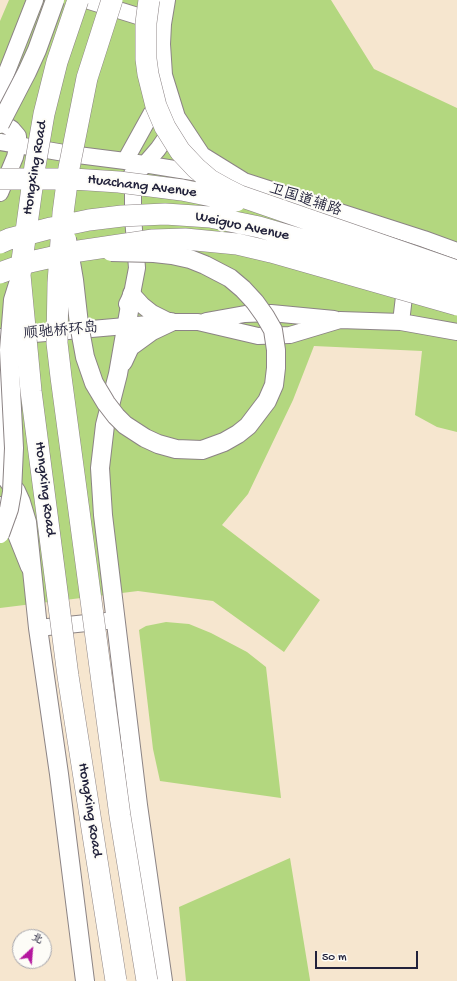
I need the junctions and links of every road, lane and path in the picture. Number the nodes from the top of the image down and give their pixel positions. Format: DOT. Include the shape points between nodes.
graph roads {
  1 [pos="35,0"];
  2 [pos="55,0"];
  3 [pos="78,0"];
  4 [pos="86,0"];
  5 [pos="112,0"];
  6 [pos="149,0"];
  7 [pos="167,0"];
  8 [pos="163,24"];
  9 [pos="2,85"];
  10 [pos="169,92"];
  11 [pos="177,117"];
  12 [pos="0,124"];
  13 [pos="0,142"];
  14 [pos="18,144"];
  15 [pos="125,161"];
  16 [pos="144,164"];
  17 [pos="133,178"];
  18 [pos="0,179"];
  19 [pos="244,181"];
  20 [pos="0,193"];
  21 [pos="283,211"];
  22 [pos="63,213"];
  23 [pos="411,235"];
  24 [pos="0,243"];
  25 [pos="79,251"];
  26 [pos="457,251"];
  27 [pos="457,271"];
  28 [pos="0,273"];
  29 [pos="20,275"];
  30 [pos="457,285"];
  31 [pos="132,294"];
  32 [pos="457,305"];
  33 [pos="340,320"];
  34 [pos="171,322"];
  35 [pos="198,322"];
  36 [pos="401,322"];
  37 [pos="126,326"];
  38 [pos="106,328"];
  39 [pos="457,332"];
  40 [pos="0,337"];
  41 [pos="118,374"];
  42 [pos="0,379"];
  43 [pos="4,474"];
  44 [pos="0,505"];
  45 [pos="0,534"];
  46 [pos="32,574"];
  47 [pos="116,620"];
  48 [pos="38,628"];
  49 [pos="85,981"];
  50 [pos="116,981"];
  51 [pos="147,981"];
  52 [pos="163,981"];
  1 -- 9 [label="street"];
  2 -- 12 [label="main road, bridge" via="34,58"];
  3 -- 29 [label="highway, Hongxing Road, bridge" via="57,62 44,114"];
  4 -- 8 [label="street"];
  5 -- 22 [label="highway, Hongxing Road, bridge" via="87,78"];
  6 -- 21 [label="highway, bridge" via="146,45 148,74 156,106 176,145 210,180 240,196"];
  7 -- 8 [label="street, 卫国道辅路"];
  8 -- 10 [label="street, 卫国道辅路" via="164,75"];
  9 -- 14 [label="street" via="1,117 4,124 18,136"];
  10 -- 11 [label="street, 卫国道辅路"];
  10 -- 15 [label="street" via="150,114"];
  11 -- 16 [label="street" via="158,149"];
  11 -- 19 [label="street, 卫国道辅路" via="202,155"];
  13 -- 14 [label="street"];
  14 -- 15 [label="street"];
  14 -- 20 [label="street"];
  15 -- 16 [label="street"];
  15 -- 17 [label="street"];
  16 -- 17 [label="street"];
  16 -- 19 [label="street"];
  17 -- 31 [label="street, 顺驰桥环岛" via="137,268"];
  18 -- 21 [label="highway, Huachang Avenue, bridge" via="119,182 182,190"];
  19 -- 23 [label="street, 卫国道辅路"];
  21 -- 27 [label="highway, Weiguo Avenue, bridge"];
  22 -- 25 [label="main road, bridge" via="85,357 94,382 116,416 145,438 176,449 202,450 238,434 248,426 274,385 276,350 272,330 265,316 244,289 211,267 190,259 172,255"];
  22 -- 51 [label="highway, Hongxing Road, bridge" via="57,309 61,377 120,816"];
  23 -- 26 [label="street, 卫国道辅路"];
  23 -- 36 [label="street"];
  24 -- 30 [label="highway, Weiguo Avenue, bridge" via="89,220 165,214 210,217 259,227"];
  25 -- 28 [label="highway, Weiguo Avenue, bridge" via="30,262"];
  25 -- 32 [label="highway, Weiguo Avenue, bridge" via="154,240 186,239 237,244"];
  29 -- 45 [label="main road, bridge" via="13,300 9,350 14,448 12,492"];
  29 -- 50 [label="highway, Hongxing Road, bridge" via="31,390 68,676"];
  31 -- 34 [label="street" via="152,313"];
  31 -- 37 [label="main road"];
  31 -- 38 [label="street, 顺驰桥环岛" via="125,308"];
  33 -- 35 [label="street" via="271,313 245,314"];
  33 -- 35 [label="street" via="290,335 258,336"];
  33 -- 36 [label="street"];
  34 -- 35 [label="street"];
  34 -- 37 [label="street"];
  34 -- 41 [label="main road" via="152,331 130,348"];
  36 -- 39 [label="street"];
  37 -- 38 [label="street"];
  37 -- 41 [label="main road"];
  38 -- 40 [label="street, 顺驰桥环岛"];
  41 -- 47 [label="main road" via="105,425 100,468 103,516"];
  42 -- 43 [label="street"];
  43 -- 46 [label="main road" via="16,491 26,517"];
  44 -- 46 [label="street" via="15,532"];
  46 -- 48 [label="main road"];
  47 -- 48 [label="street"];
  47 -- 52 [label="main road" via="138,805"];
  48 -- 49 [label="main road"];
}
